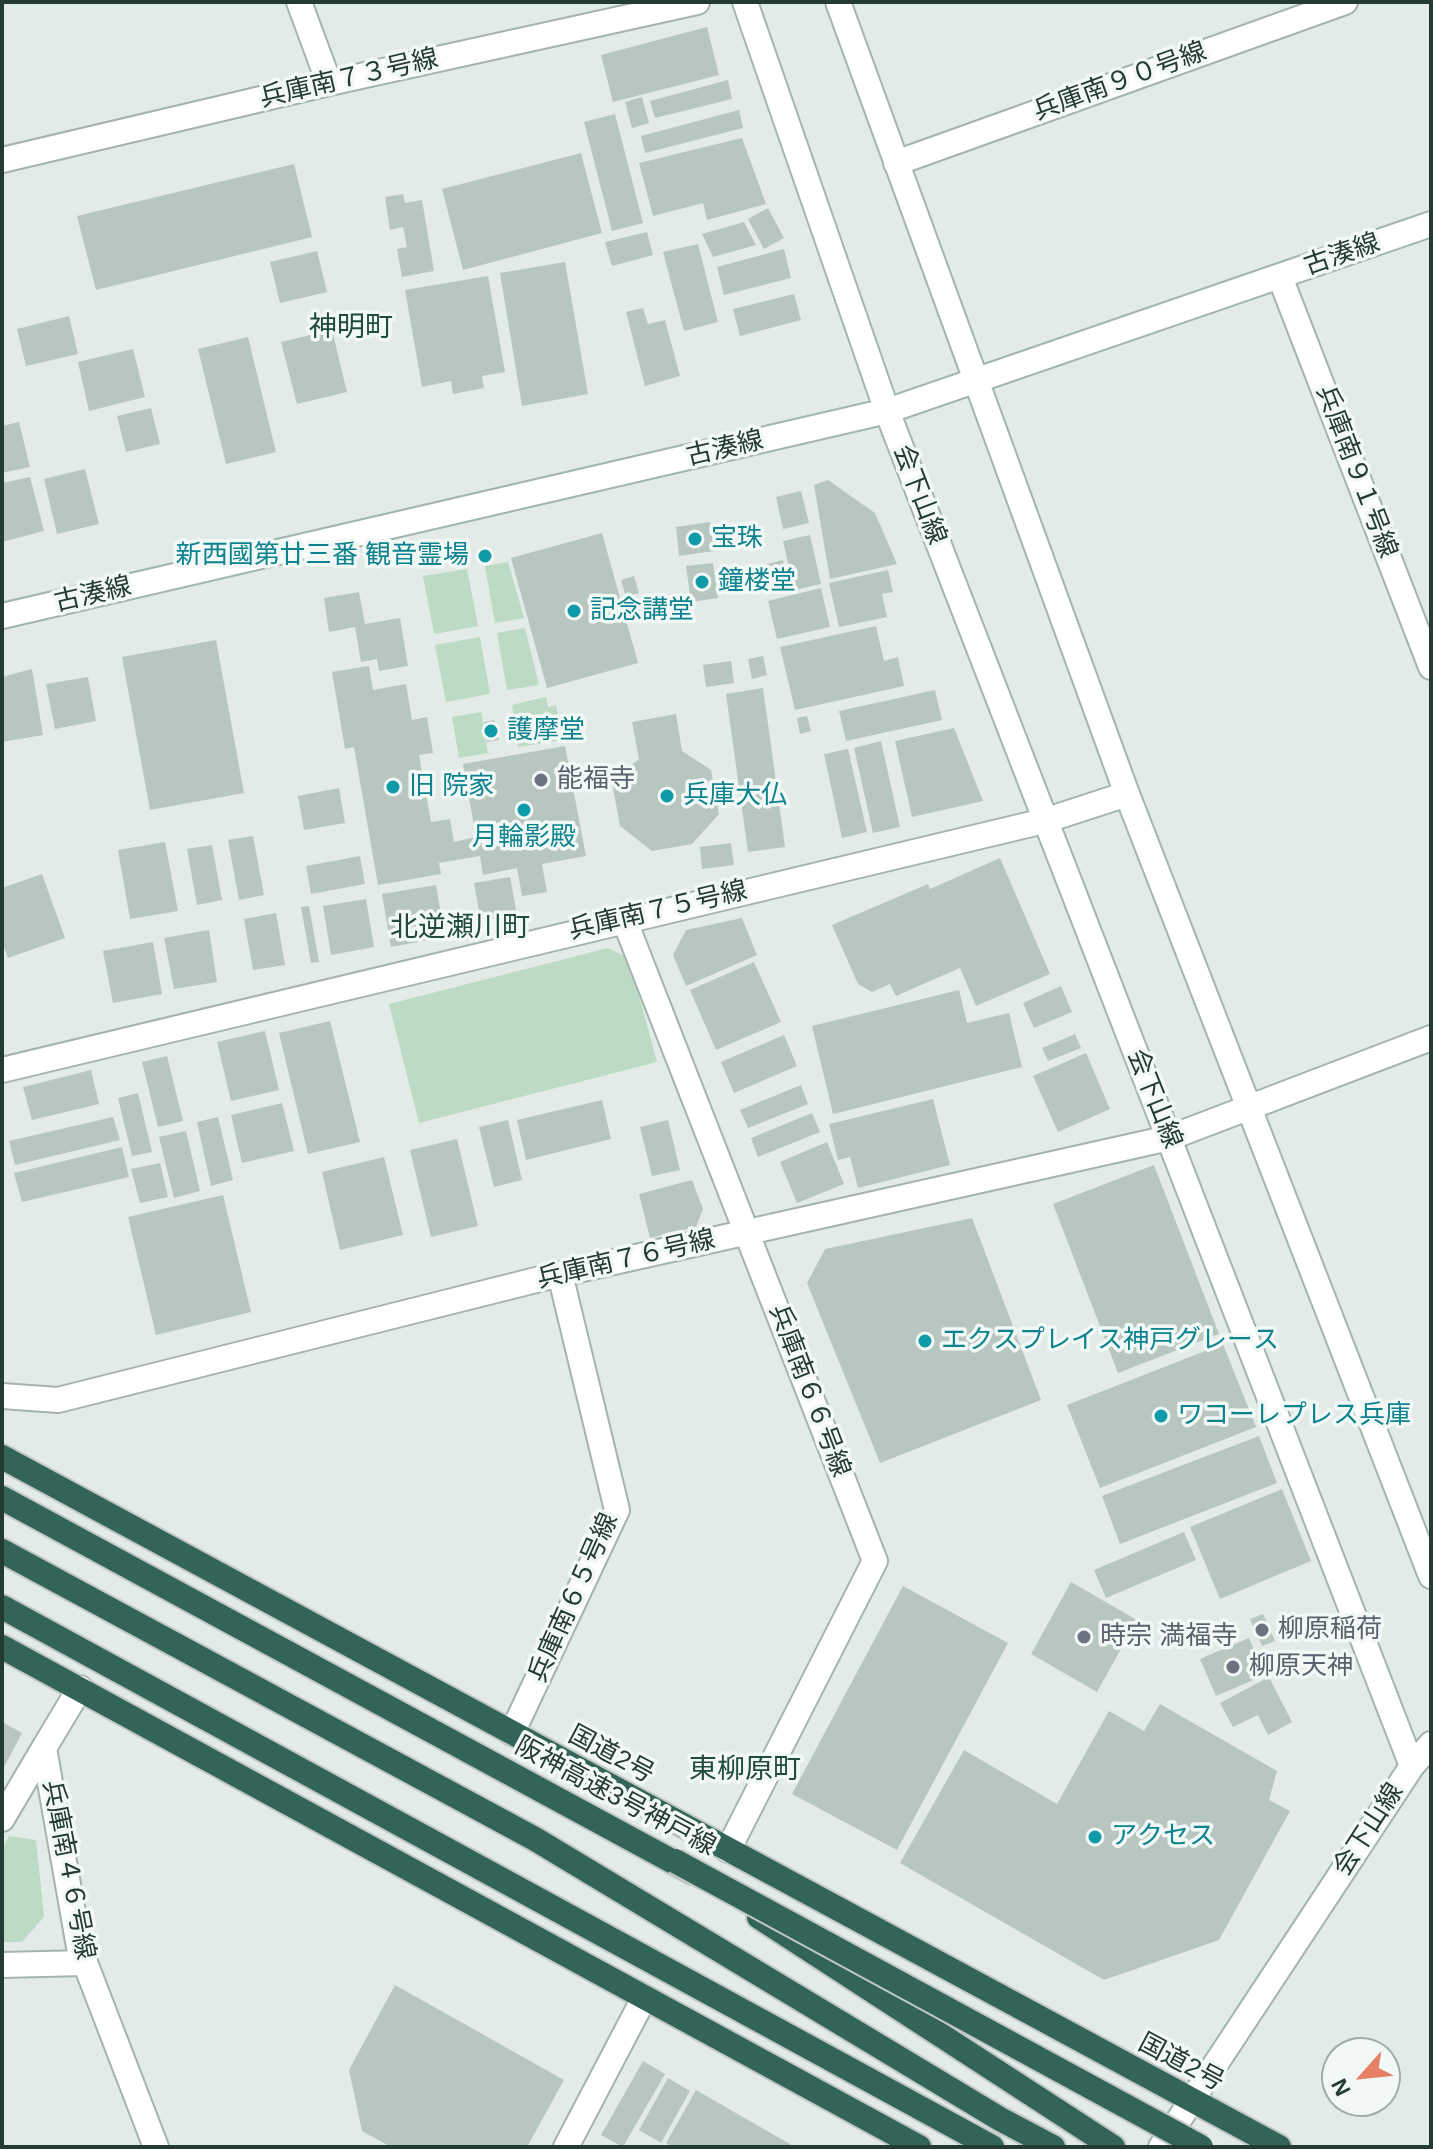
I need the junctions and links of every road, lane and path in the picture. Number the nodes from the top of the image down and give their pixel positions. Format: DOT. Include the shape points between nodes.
graph roads {
  1 [pos="299,2"];
  2 [pos="697,2"];
  3 [pos="745,2"];
  4 [pos="838,2"];
  5 [pos="1345,2"];
  6 [pos="329,83"];
  7 [pos="2,160"];
  8 [pos="896,163"];
  9 [pos="1431,224"];
  10 [pos="1280,277"];
  11 [pos="974,382"];
  12 [pos="887,411"];
  13 [pos="2,616"];
  14 [pos="1431,667"];
  15 [pos="1127,794"];
  16 [pos="1044,821"];
  17 [pos="624,919"];
  18 [pos="1431,1038"];
  19 [pos="2,1070"];
  20 [pos="1249,1109"];
  21 [pos="1169,1138"];
  22 [pos="748,1233"];
  23 [pos="560,1274"];
  24 [pos="2,1396"];
  25 [pos="2,1457"];
  26 [pos="2,1498"];
  27 [pos="2,1551"];
  28 [pos="1431,1576"];
  29 [pos="2,1607"];
  30 [pos="2,1647"];
  31 [pos="80,1688"];
  32 [pos="512,1733"];
  33 [pos="1431,1744"];
  34 [pos="44,1748"];
  35 [pos="1421,1767"];
  36 [pos="2,1819"];
  37 [pos="728,1850"];
  38 [pos="675,1861"];
  39 [pos="85,1963"];
  40 [pos="2,1965"];
  41 [pos="643,2000"];
  42 [pos="1192,2101"];
  43 [pos="156,2147"];
  44 [pos="566,2147"];
  45 [pos="919,2147"];
  46 [pos="992,2147"];
  47 [pos="1053,2147"];
  48 [pos="1113,2147"];
  49 [pos="1161,2147"];
  50 [pos="1201,2147"];
  51 [pos="1279,2147"];
  1 -- 6 [label="street"];
  2 -- 6 [label="street, 兵庫南７３号線"];
  3 -- 12 [label="street, 会下山線"];
  4 -- 8 [label="street"];
  5 -- 8 [label="street, 兵庫南９０号線"];
  6 -- 7 [label="street, 兵庫南７３号線"];
  8 -- 11 [label="street"];
  9 -- 10 [label="street, 古湊線"];
  10 -- 11 [label="street, 古湊線"];
  10 -- 14 [label="street, 兵庫南９１号線"];
  11 -- 12 [label="street, 古湊線"];
  11 -- 15 [label="street"];
  12 -- 13 [label="street, 古湊線"];
  12 -- 16 [label="street, 会下山線"];
  15 -- 16 [label="street, 兵庫南７５号線"];
  15 -- 20 [label="street"];
  16 -- 17 [label="street, 兵庫南７５号線"];
  16 -- 21 [label="street, 会下山線"];
  17 -- 19 [label="street, 兵庫南７５号線"];
  17 -- 22 [label="street, 兵庫南６６号線"];
  18 -- 20 [label="street, 兵庫南７６号線"];
  20 -- 21 [label="street, 兵庫南７６号線"];
  20 -- 28 [label="street"];
  21 -- 22 [label="street, 兵庫南７６号線"];
  21 -- 35 [label="street, 会下山線"];
  22 -- 23 [label="street, 兵庫南７６号線"];
  22 -- 37 [label="street, 兵庫南６６号線" via="875,1561"];
  23 -- 24 [label="street, 兵庫南７６号線" via="58,1400"];
  23 -- 32 [label="street, 兵庫南６５号線" via="617,1510"];
  25 -- 32 [label="highway, 国道2号"];
  26 -- 38 [label="highway, 阪神高速3号神戸線"];
  27 -- 47 [label="highway" via="535,1839"];
  29 -- 46 [label="highway"];
  30 -- 31 [label="highway"];
  31 -- 34 [label="street, 兵庫南４６号線"];
  31 -- 41 [label="highway"];
  32 -- 37 [label="highway, 国道2号"];
  33 -- 35 [label="street"];
  34 -- 36 [label="street"];
  34 -- 39 [label="street, 兵庫南４６号線"];
  35 -- 42 [label="street, 会下山線"];
  37 -- 42 [label="highway, 国道2号"];
  38 -- 48 [label="highway, bridge"];
  38 -- 50 [label="highway, 阪神高速3号神戸線, bridge"];
  39 -- 40 [label="street"];
  39 -- 43 [label="street, 兵庫南４６号線"];
  41 -- 44 [label="street"];
  41 -- 45 [label="highway"];
  42 -- 49 [label="street, 会下山線"];
  42 -- 51 [label="highway, 国道2号"];
}
